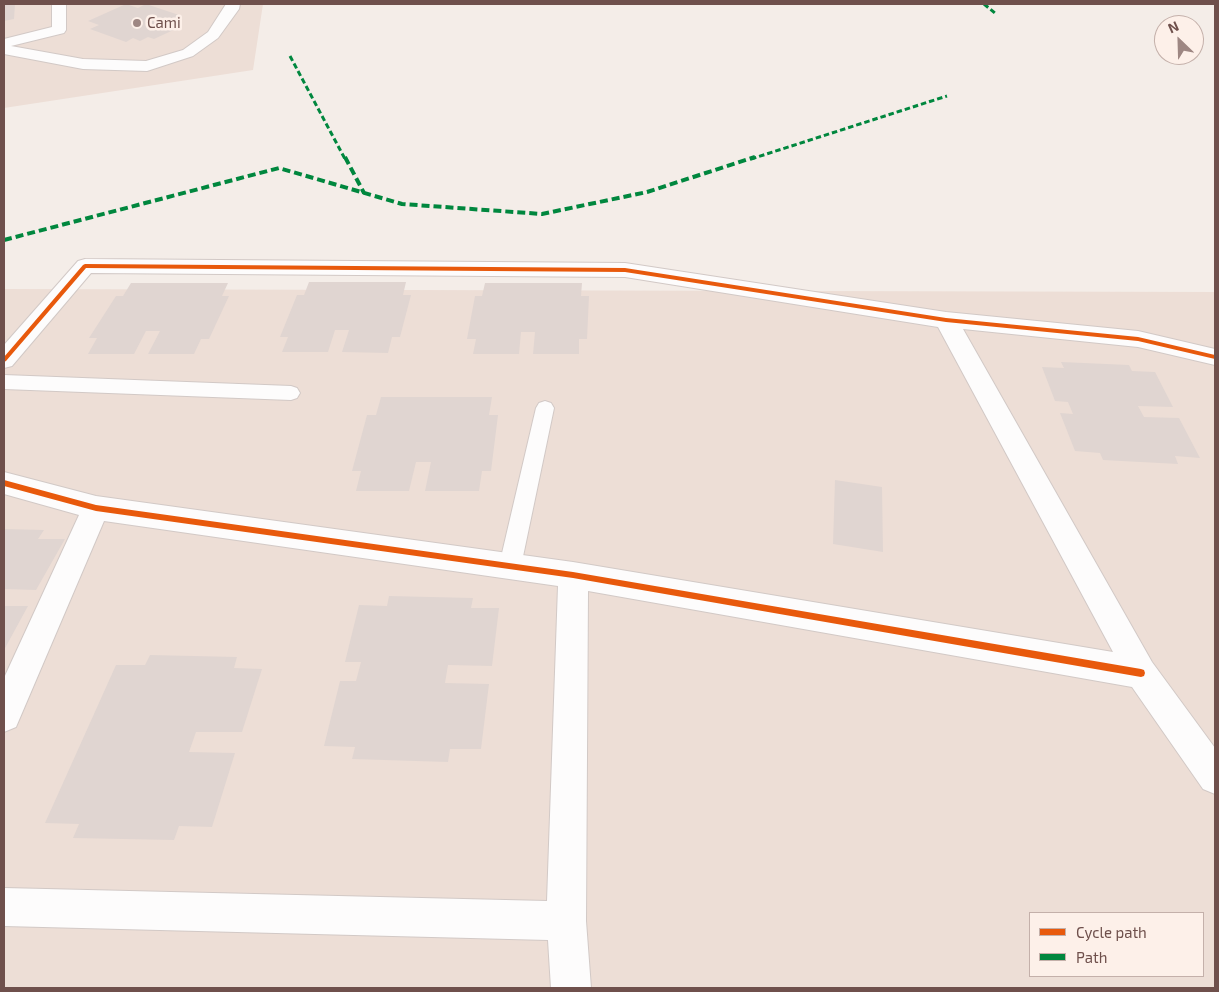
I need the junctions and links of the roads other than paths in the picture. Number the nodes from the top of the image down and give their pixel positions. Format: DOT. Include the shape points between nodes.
graph roads {
  1 [pos="59,4"];
  2 [pos="234,4"];
  3 [pos="4,43"];
  4 [pos="4,49"];
  5 [pos="946,320"];
  6 [pos="1215,357"];
  7 [pos="4,360"];
  8 [pos="4,382"];
  9 [pos="291,393"];
  10 [pos="546,408"];
  11 [pos="4,483"];
  12 [pos="96,508"];
  13 [pos="510,566"];
  14 [pos="574,575"];
  15 [pos="1142,673"];
  16 [pos="4,715"];
  17 [pos="1215,777"];
  18 [pos="4,907"];
  19 [pos="566,921"];
  20 [pos="571,988"];
  1 -- 3 [label="street" via="59,30"];
  2 -- 4 [label="street" via="213,35 188,53 147,66 83,64"];
  5 -- 6 [label="street" via="1138,339"];
  5 -- 7 [label="street" via="625,270 85,266"];
  5 -- 15 [label="street"];
  8 -- 9 [label="lane"];
  10 -- 13 [label="lane"];
  11 -- 12 [label="street"];
  12 -- 13 [label="street"];
  12 -- 16 [label="street"];
  13 -- 14 [label="street"];
  14 -- 15 [label="street"];
  14 -- 19 [label="street"];
  15 -- 17 [label="street"];
  18 -- 19 [label="street"];
  19 -- 20 [label="street"];
}
